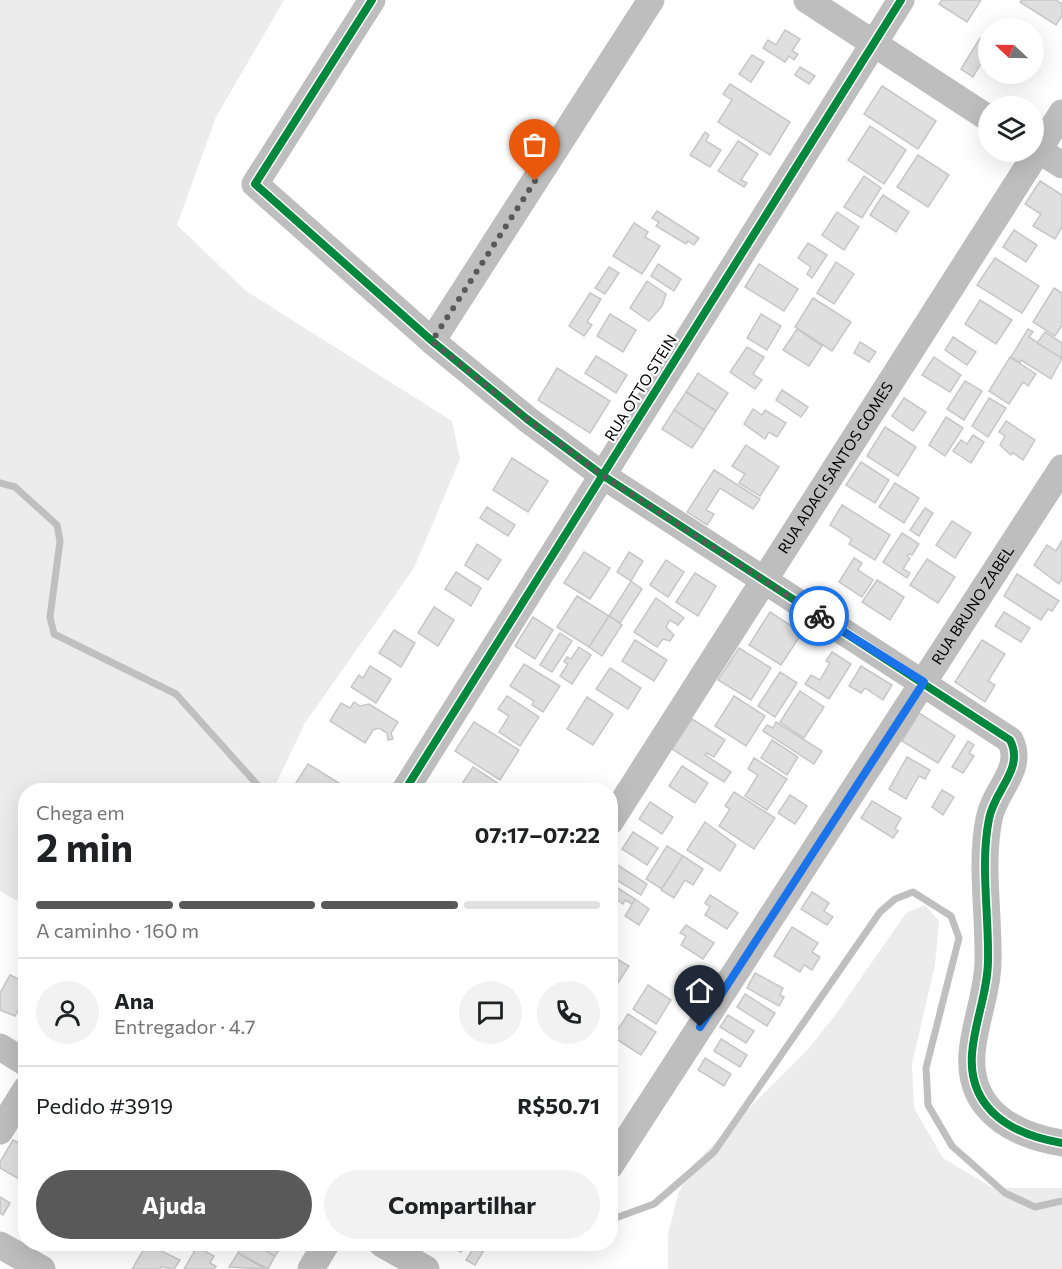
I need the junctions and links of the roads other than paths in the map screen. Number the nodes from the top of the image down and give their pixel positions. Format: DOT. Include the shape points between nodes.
graph roads {
  1 [pos="372,0"];
  2 [pos="651,0"];
  3 [pos="807,0"];
  4 [pos="901,0"];
  5 [pos="872,45"];
  6 [pos="978,112"];
  7 [pos="1062,113"];
  8 [pos="1044,137"];
  9 [pos="1044,153"];
  10 [pos="1027,162"];
  11 [pos="1062,165"];
  12 [pos="432,341"];
  13 [pos="1062,468"];
  14 [pos="602,475"];
  15 [pos="763,580"];
  16 [pos="924,682"];
  17 [pos="409,783"];
  18 [pos="618,809"];
  19 [pos="0,1047"];
  20 [pos="18,1058"];
  21 [pos="18,1102"];
  22 [pos="0,1131"];
  23 [pos="1062,1143"];
  24 [pos="618,1154"];
  25 [pos="0,1245"];
  26 [pos="322,1251"];
  27 [pos="394,1251"];
  28 [pos="42,1269"];
  29 [pos="311,1269"];
  30 [pos="426,1269"];
  1 -- 12 [label="street" via="255,184"];
  2 -- 12 [label="street"];
  3 -- 5 [label="street"];
  4 -- 5 [label="street, RUA OTTO STEIN"];
  5 -- 6 [label="street"];
  5 -- 14 [label="street, RUA OTTO STEIN"];
  7 -- 8 [label="street, RUA ADACI SANTOS GOMES"];
  9 -- 11 [label="street"];
  10 -- 15 [label="street, RUA ADACI SANTOS GOMES"];
  12 -- 14 [label="street"];
  13 -- 16 [label="street, RUA BRUNO ZABEL"];
  14 -- 15 [label="street"];
  14 -- 17 [label="street, RUA OTTO STEIN"];
  15 -- 16 [label="street"];
  15 -- 18 [label="street, RUA ADACI SANTOS GOMES"];
  16 -- 23 [label="street" via="1000,732 1016,751 1015,764 989,817 986,840 988,963 972,1054 974,1082 982,1102 999,1120"];
  16 -- 24 [label="street, RUA BRUNO ZABEL"];
  19 -- 20 [label="street"];
  21 -- 22 [label="street"];
  25 -- 28 [label="street"];
  26 -- 29 [label="street"];
  27 -- 30 [label="street"];
}
